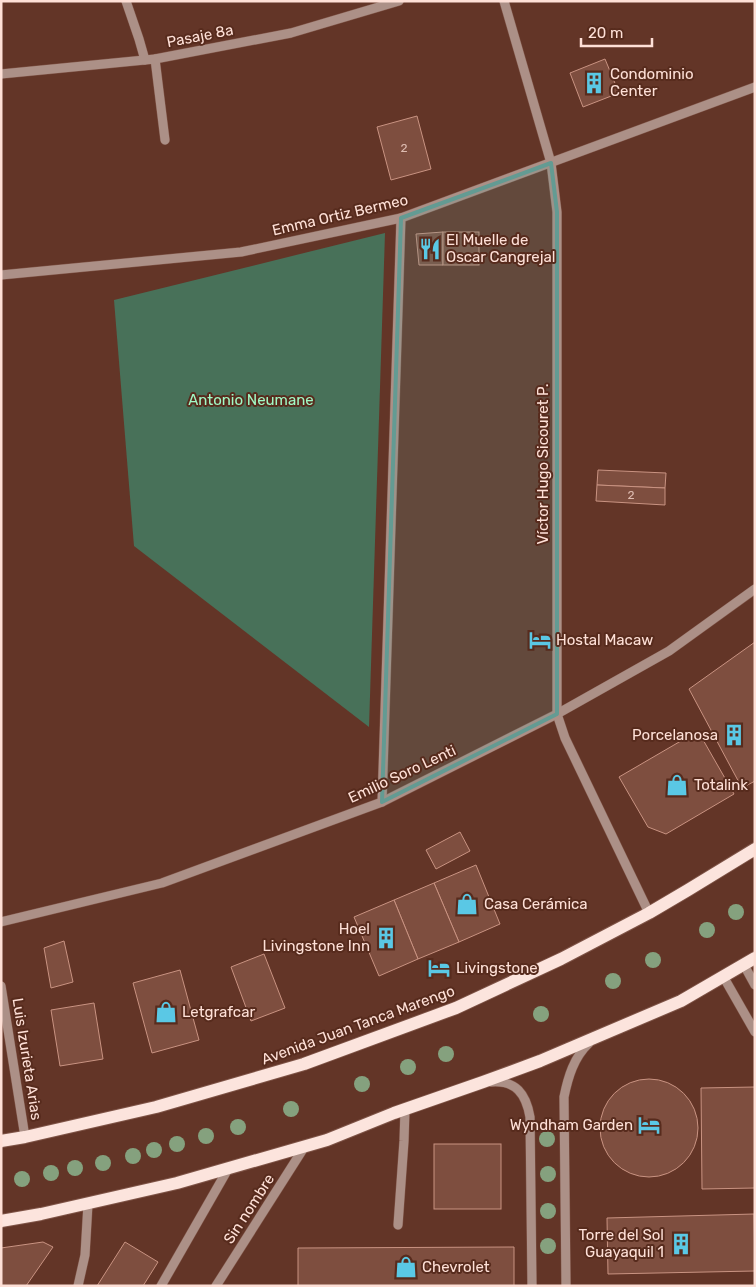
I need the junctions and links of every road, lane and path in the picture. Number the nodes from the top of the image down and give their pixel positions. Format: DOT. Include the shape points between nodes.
graph roads {
  1 [pos="126,1"];
  2 [pos="399,1"];
  3 [pos="504,1"];
  4 [pos="155,59"];
  5 [pos="145,60"];
  6 [pos="1,74"];
  7 [pos="755,87"];
  8 [pos="166,140"];
  9 [pos="551,163"];
  10 [pos="401,218"];
  11 [pos="1,275"];
  12 [pos="755,589"];
  13 [pos="557,714"];
  14 [pos="382,802"];
  15 [pos="755,849"];
  16 [pos="649,913"];
  17 [pos="1,922"];
  18 [pos="749,962"];
  19 [pos="723,976"];
  20 [pos="755,985"];
  21 [pos="1,986"];
  22 [pos="755,1032"];
  23 [pos="594,1038"];
  24 [pos="483,1082"];
  25 [pos="405,1110"];
  26 [pos="26,1137"];
  27 [pos="1,1141"];
  28 [pos="305,1146"];
  29 [pos="228,1169"];
  30 [pos="88,1204"];
  31 [pos="1,1221"];
  32 [pos="398,1225"];
  33 [pos="78,1286"];
  34 [pos="161,1286"];
  35 [pos="216,1286"];
  36 [pos="532,1286"];
  37 [pos="566,1286"];
  1 -- 5 [label="street"];
  2 -- 4 [label="street, Pasaje 8a" via="291,33"];
  3 -- 9 [label="street, Víctor Hugo Sicouret P."];
  4 -- 5 [label="street, Pasaje 8a"];
  4 -- 8 [label="street"];
  5 -- 6 [label="street, Pasaje 8a"];
  7 -- 9 [label="street, Emma Ortiz Bermeo"];
  9 -- 10 [label="street, Emma Ortiz Bermeo"];
  9 -- 13 [label="street, Víctor Hugo Sicouret P." via="557,212"];
  10 -- 11 [label="street, Emma Ortiz Bermeo" via="241,252"];
  10 -- 14 [label="street"];
  12 -- 13 [label="street, Emilio Soro Lenti" via="669,651"];
  13 -- 14 [label="street, Emilio Soro Lenti"];
  13 -- 16 [label="street, Víctor Hugo Sicouret P." via="565,738"];
  14 -- 17 [label="street, Emilio Soro Lenti" via="162,884"];
  15 -- 16 [label="main road, Avenida Juan Tanca Marengo"];
  16 -- 26 [label="main road, Avenida Juan Tanca Marengo" via="456,1008 304,1064 156,1107"];
  18 -- 19 [label="main road"];
  18 -- 20 [label="street"];
  19 -- 22 [label="street"];
  19 -- 23 [label="main road" via="681,1001"];
  21 -- 26 [label="street, Luis Izurieta Arias"];
  23 -- 24 [label="main road"];
  23 -- 37 [label="street" via="582,1049 574,1064 564,1097"];
  24 -- 25 [label="main road"];
  24 -- 36 [label="street" via="509,1083 524,1097 528,1108"];
  25 -- 28 [label="main road"];
  25 -- 32 [label="street"];
  26 -- 27 [label="main road, Avenida Juan Tanca Marengo"];
  28 -- 29 [label="main road"];
  28 -- 35 [label="street, Sin nombre"];
  29 -- 30 [label="main road"];
  29 -- 34 [label="street"];
  30 -- 31 [label="main road"];
  30 -- 33 [label="street" via="85,1254"];
}
